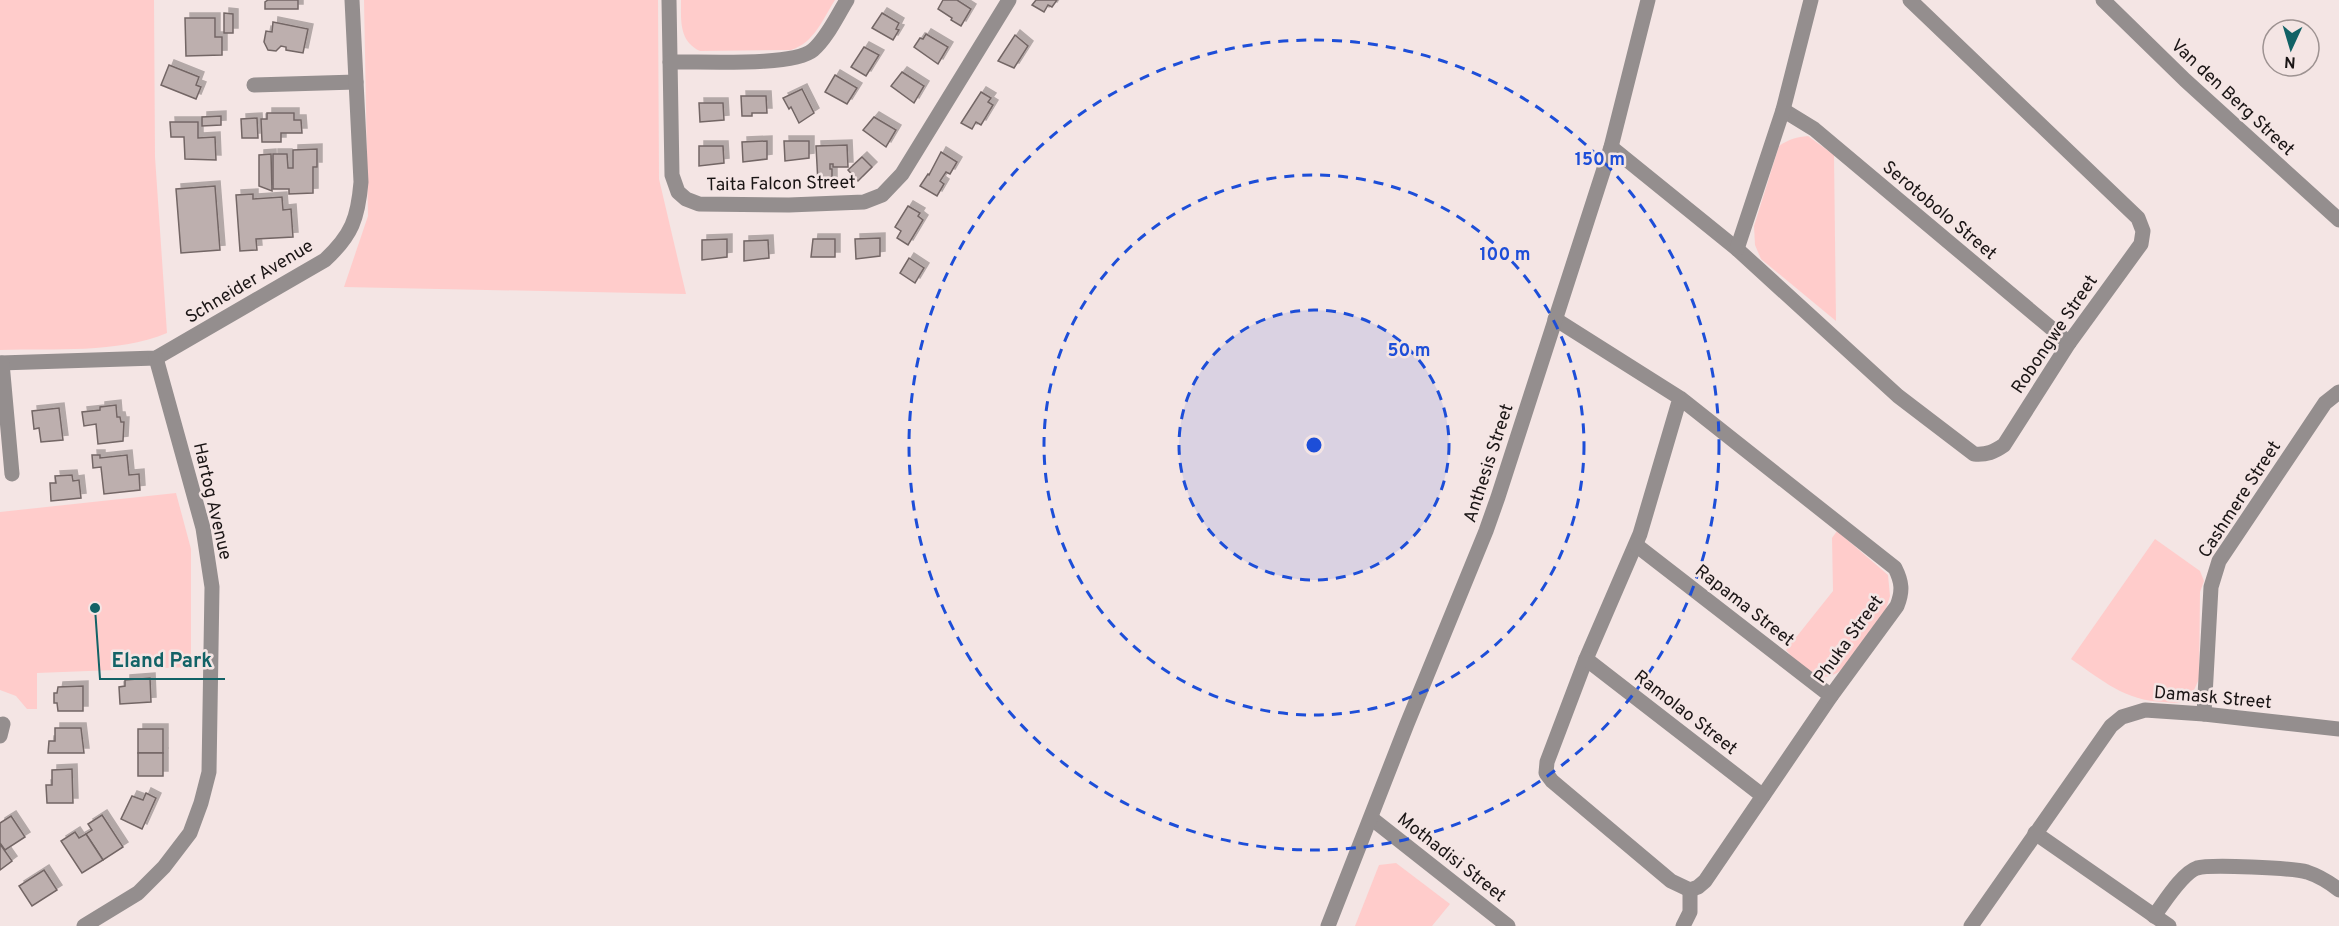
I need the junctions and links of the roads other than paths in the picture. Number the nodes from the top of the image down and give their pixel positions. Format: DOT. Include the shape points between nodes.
graph roads {
  1 [pos="352,0"];
  2 [pos="669,0"];
  3 [pos="847,0"];
  4 [pos="1009,0"];
  5 [pos="1648,0"];
  6 [pos="1811,0"];
  7 [pos="1910,0"];
  8 [pos="2103,0"];
  9 [pos="670,62"];
  10 [pos="356,82"];
  11 [pos="254,85"];
  12 [pos="1783,110"];
  13 [pos="1611,147"];
  14 [pos="2339,220"];
  15 [pos="1737,249"];
  16 [pos="1555,319"];
  17 [pos="2069,344"];
  18 [pos="156,358"];
  19 [pos="1,363"];
  20 [pos="2339,392"];
  21 [pos="1680,398"];
  22 [pos="12,474"];
  23 [pos="1636,545"];
  24 [pos="1586,659"];
  25 [pos="1831,696"];
  26 [pos="2204,714"];
  27 [pos="2339,729"];
  28 [pos="1763,796"];
  29 [pos="1371,818"];
  30 [pos="2035,833"];
  31 [pos="1690,890"];
  32 [pos="2339,890"];
  33 [pos="2154,916"];
  34 [pos="84,926"];
  35 [pos="1328,926"];
  36 [pos="1508,926"];
  37 [pos="1683,926"];
  38 [pos="1971,926"];
  39 [pos="2169,926"];
  1 -- 10 [label="street, Schneider Avenue"];
  2 -- 9 [label="street, Taita Falcon Street"];
  3 -- 9 [label="street" via="818,44 800,57"];
  4 -- 9 [label="street, Taita Falcon Street" via="902,174 882,195 864,202 710,205 686,199 675,187 672,175"];
  5 -- 13 [label="street, Anthesis Street"];
  6 -- 12 [label="street"];
  7 -- 17 [label="street, Robongwe Street" via="2138,218 2143,231 2141,244"];
  8 -- 14 [label="street, Van den Berg Street"];
  10 -- 11 [label="street"];
  10 -- 18 [label="street, Schneider Avenue" via="361,182 359,211 351,231 325,260"];
  12 -- 15 [label="street"];
  12 -- 17 [label="street, Serotobolo Street" via="1814,129"];
  13 -- 15 [label="street, Robongwe Street"];
  13 -- 16 [label="street, Anthesis Street"];
  15 -- 17 [label="street, Robongwe Street" via="1898,396 1974,454 1986,455 2004,444"];
  16 -- 21 [label="street, Phuka Street"];
  16 -- 29 [label="street, Anthesis Street" via="1486,531"];
  18 -- 19 [label="street, Schneider Avenue"];
  18 -- 34 [label="street, Hartog Avenue" via="203,528 212,587 208,772 190,833 164,867 138,893"];
  19 -- 22 [label="street"];
  20 -- 26 [label="street, Cashmere Street" via="2325,403 2213,575"];
  21 -- 23 [label="street"];
  21 -- 25 [label="street, Phuka Street" via="1895,568 1902,594 1897,606"];
  23 -- 24 [label="street"];
  23 -- 25 [label="street, Rapama Street"];
  24 -- 28 [label="street, Ramolao Street"];
  24 -- 31 [label="street" via="1546,773 1671,881"];
  25 -- 28 [label="street, Phuka Street"];
  26 -- 27 [label="street, Damask Street"];
  26 -- 30 [label="street, Damask Street" via="2145,711 2122,717 2111,726"];
  28 -- 31 [label="street, Phuka Street" via="1705,881"];
  29 -- 35 [label="street, Anthesis Street"];
  29 -- 36 [label="street, Mothadisi Street"];
  30 -- 33 [label="street"];
  30 -- 38 [label="street, Damask Street"];
  31 -- 37 [label="street" via="1690,912"];
  32 -- 33 [label="street" via="2320,876 2304,871 2196,868"];
  33 -- 39 [label="street"];
}
